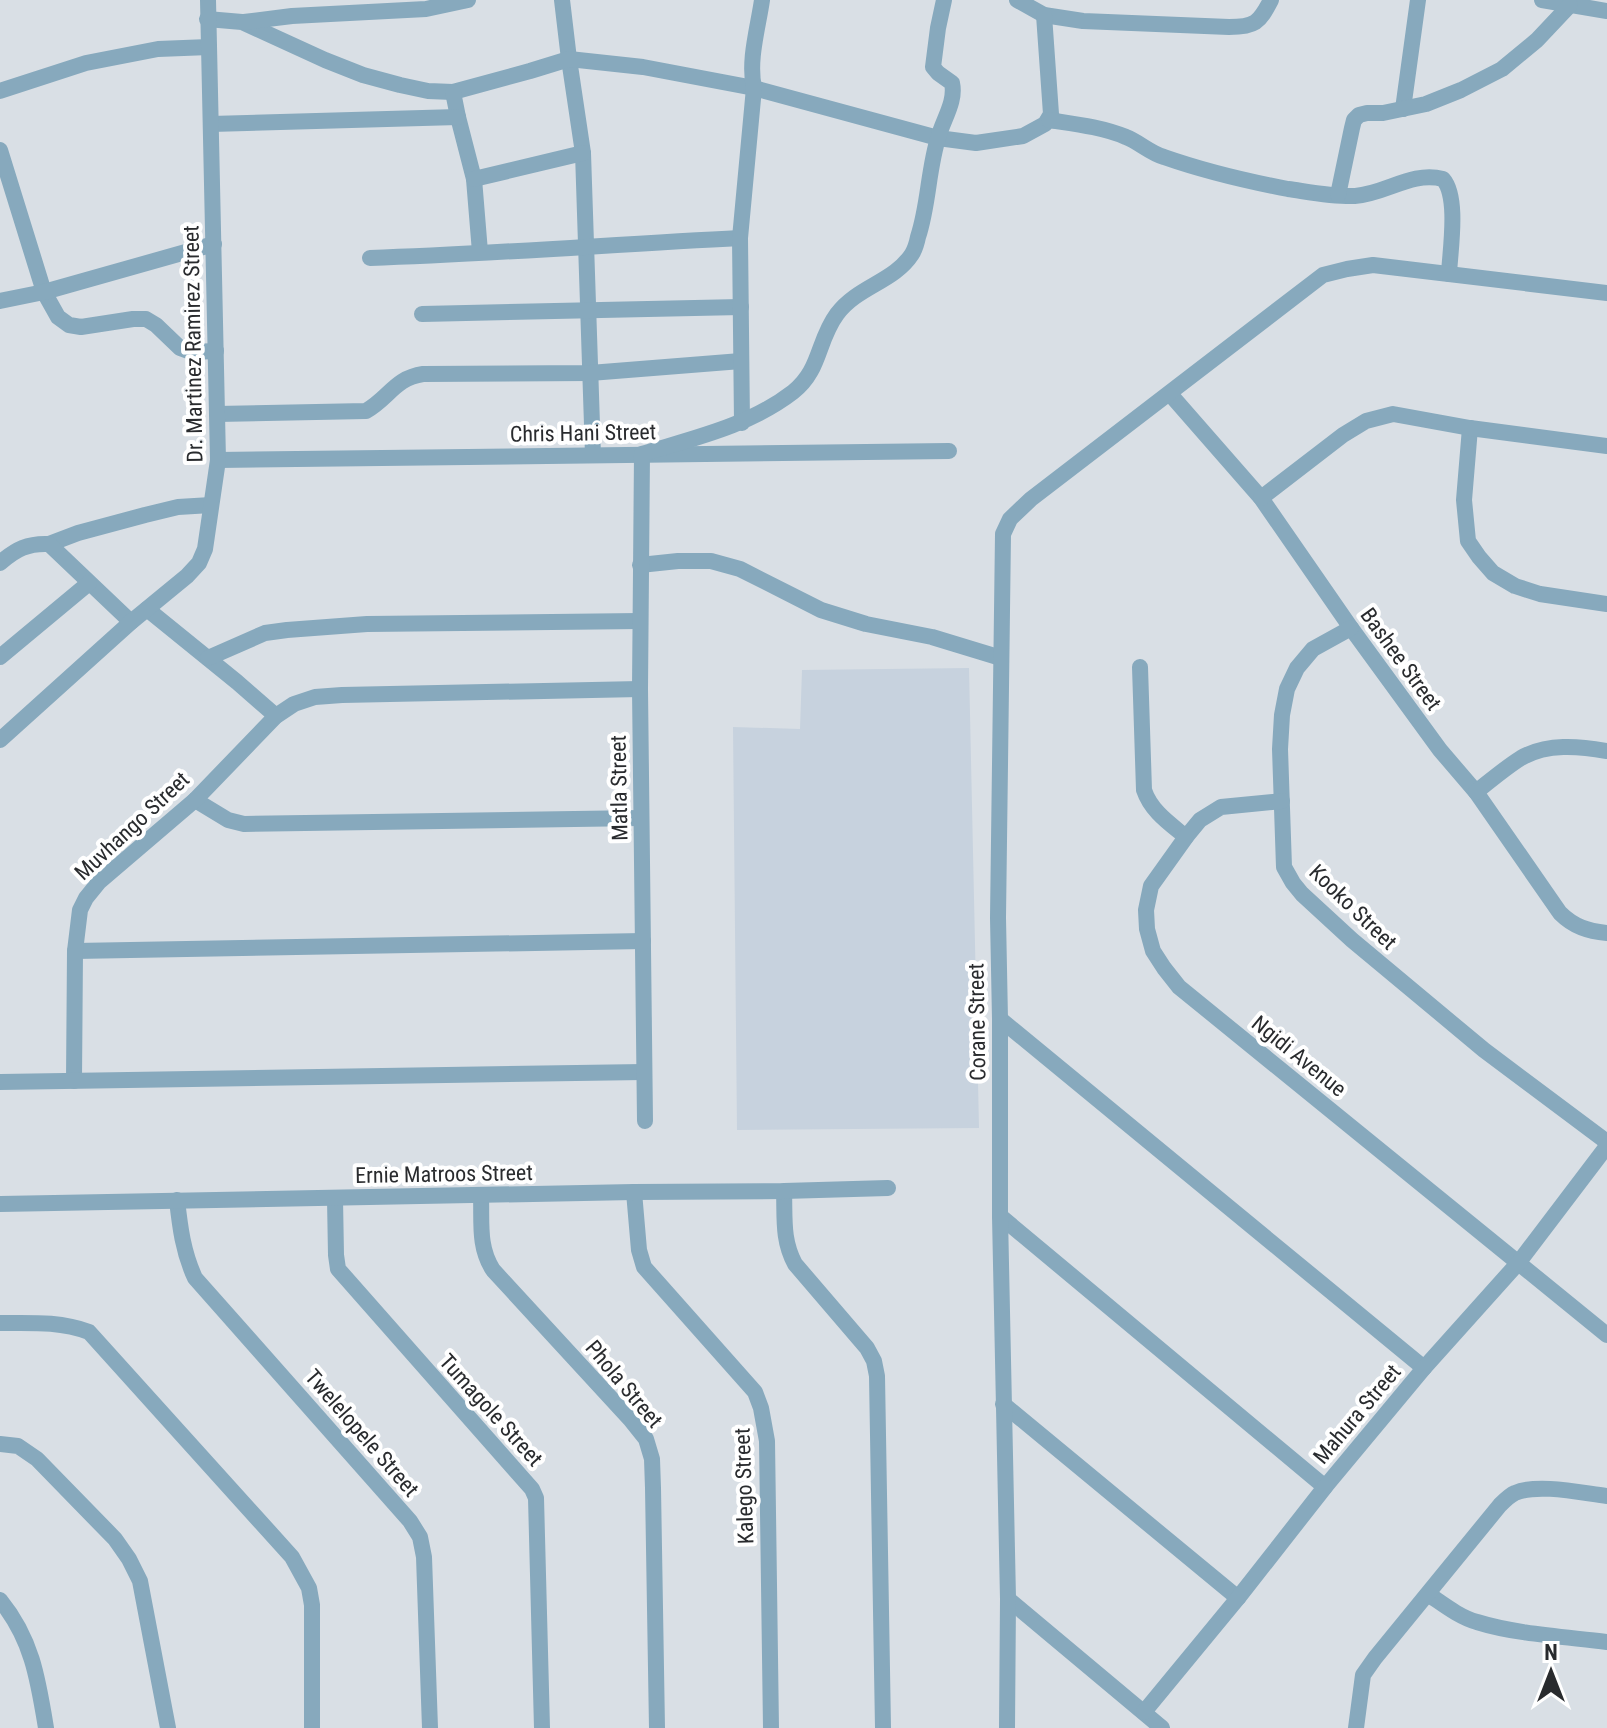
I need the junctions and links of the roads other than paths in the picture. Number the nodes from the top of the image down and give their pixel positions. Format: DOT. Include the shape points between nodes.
graph roads {
  1 [pos="208,0"];
  2 [pos="468,0"];
  3 [pos="562,0"];
  4 [pos="762,0"];
  5 [pos="944,0"];
  6 [pos="1017,0"];
  7 [pos="1271,0"];
  8 [pos="1418,0"];
  9 [pos="1542,0"];
  10 [pos="1570,5"];
  11 [pos="1037,8"];
  12 [pos="1607,11"];
  13 [pos="207,19"];
  14 [pos="242,22"];
  15 [pos="209,47"];
  16 [pos="569,59"];
  17 [pos="754,88"];
  18 [pos="0,91"];
  19 [pos="453,92"];
  20 [pos="1403,109"];
  21 [pos="458,117"];
  22 [pos="1049,120"];
  23 [pos="211,124"];
  24 [pos="938,138"];
  25 [pos="0,150"];
  26 [pos="583,153"];
  27 [pos="474,179"];
  28 [pos="1338,195"];
  29 [pos="740,238"];
  30 [pos="214,244"];
  31 [pos="585,245"];
  32 [pos="480,252"];
  33 [pos="370,258"];
  34 [pos="1449,274"];
  35 [pos="44,292"];
  36 [pos="1607,293"];
  37 [pos="0,301"];
  38 [pos="741,307"];
  39 [pos="588,311"];
  40 [pos="422,314"];
  41 [pos="216,351"];
  42 [pos="741,361"];
  43 [pos="590,373"];
  44 [pos="1170,394"];
  45 [pos="217,414"];
  46 [pos="742,423"];
  47 [pos="1470,428"];
  48 [pos="1607,446"];
  49 [pos="949,451"];
  50 [pos="642,454"];
  51 [pos="593,455"];
  52 [pos="218,460"];
  53 [pos="1261,498"];
  54 [pos="211,505"];
  55 [pos="49,544"];
  56 [pos="2,560"];
  57 [pos="640,565"];
  58 [pos="89,583"];
  59 [pos="1607,604"];
  60 [pos="147,609"];
  61 [pos="640,621"];
  62 [pos="131,622"];
  63 [pos="1351,628"];
  64 [pos="0,657"];
  65 [pos="208,658"];
  66 [pos="1001,658"];
  67 [pos="1140,667"];
  68 [pos="640,689"];
  69 [pos="276,716"];
  70 [pos="0,740"];
  71 [pos="1607,751"];
  72 [pos="1476,792"];
  73 [pos="195,800"];
  74 [pos="1282,801"];
  75 [pos="641,818"];
  76 [pos="1186,837"];
  77 [pos="1607,933"];
  78 [pos="643,941"];
  79 [pos="75,951"];
  80 [pos="1000,1019"];
  81 [pos="644,1072"];
  82 [pos="74,1081"];
  83 [pos="0,1082"];
  84 [pos="645,1121"];
  85 [pos="1607,1144"];
  86 [pos="888,1188"];
  87 [pos="784,1191"];
  88 [pos="634,1192"];
  89 [pos="481,1196"];
  90 [pos="335,1199"];
  91 [pos="177,1200"];
  92 [pos="0,1204"];
  93 [pos="1000,1216"];
  94 [pos="1519,1262"];
  95 [pos="0,1323"];
  96 [pos="1607,1335"];
  97 [pos="1424,1368"];
  98 [pos="1003,1404"];
  99 [pos="0,1444"];
  100 [pos="1325,1487"];
  101 [pos="1607,1496"];
  102 [pos="1428,1594"];
  103 [pos="1238,1598"];
  104 [pos="1008,1599"];
  105 [pos="0,1600"];
  106 [pos="1607,1642"];
  107 [pos="1144,1712"];
  108 [pos="46,1728"];
  109 [pos="168,1728"];
  110 [pos="312,1728"];
  111 [pos="430,1728"];
  112 [pos="542,1728"];
  113 [pos="657,1728"];
  114 [pos="771,1728"];
  115 [pos="883,1728"];
  116 [pos="1007,1728"];
  117 [pos="1162,1728"];
  118 [pos="1356,1728"];
  1 -- 13 [label="street, Dr. Martinez Ramirez Street"];
  2 -- 14 [label="street" via="426,9"];
  3 -- 16 [label="street"];
  4 -- 17 [label="street" via="752,63"];
  5 -- 24 [label="street" via="933,67 954,90"];
  6 -- 11 [label="street"];
  7 -- 11 [label="street" via="1256,23 1245,27 1083,21"];
  8 -- 20 [label="street"];
  9 -- 10 [label="street"];
  10 -- 12 [label="street"];
  10 -- 20 [label="street" via="1502,69 1461,90"];
  11 -- 22 [label="street"];
  13 -- 14 [label="street"];
  13 -- 15 [label="street, Dr. Martinez Ramirez Street"];
  14 -- 19 [label="street" via="363,75"];
  15 -- 18 [label="street" via="158,49 86,63"];
  15 -- 23 [label="street, Dr. Martinez Ramirez Street"];
  16 -- 17 [label="street"];
  16 -- 19 [label="street"];
  16 -- 26 [label="street"];
  17 -- 24 [label="street"];
  17 -- 29 [label="street"];
  19 -- 21 [label="street"];
  20 -- 28 [label="street" via="1354,120"];
  21 -- 23 [label="street"];
  21 -- 27 [label="street"];
  22 -- 24 [label="street" via="1008,139 976,143"];
  22 -- 28 [label="street" via="1108,130 1158,156 1199,169"];
  23 -- 30 [label="street, Dr. Martinez Ramirez Street"];
  24 -- 46 [label="street" via="913,252 897,272 860,291 838,313 809,378"];
  25 -- 35 [label="street"];
  26 -- 27 [label="street"];
  26 -- 31 [label="street"];
  27 -- 32 [label="street"];
  28 -- 34 [label="street" via="1356,196 1432,176 1443,179 1452,208"];
  29 -- 31 [label="street"];
  29 -- 38 [label="street"];
  30 -- 35 [label="street"];
  30 -- 41 [label="street, Dr. Martinez Ramirez Street"];
  31 -- 32 [label="street"];
  31 -- 39 [label="street"];
  32 -- 33 [label="street"];
  34 -- 36 [label="street, Corane Street"];
  34 -- 44 [label="street, Corane Street" via="1373,265 1323,275"];
  35 -- 37 [label="street"];
  35 -- 41 [label="street" via="69,325 146,319 180,348"];
  38 -- 39 [label="street"];
  38 -- 42 [label="street"];
  39 -- 40 [label="street"];
  39 -- 43 [label="street"];
  41 -- 45 [label="street, Dr. Martinez Ramirez Street"];
  42 -- 43 [label="street"];
  42 -- 46 [label="street"];
  43 -- 45 [label="street" via="423,374 406,378 366,411"];
  43 -- 51 [label="street"];
  44 -- 53 [label="street, Bashee Street"];
  44 -- 66 [label="street, Corane Street" via="1010,519 1003,534"];
  45 -- 52 [label="street, Dr. Martinez Ramirez Street"];
  46 -- 50 [label="street"];
  47 -- 48 [label="street"];
  47 -- 53 [label="street" via="1393,414 1366,421"];
  47 -- 59 [label="street" via="1464,500 1468,541 1479,557 1515,586"];
  49 -- 50 [label="street, Chris Hani Street"];
  50 -- 51 [label="street, Chris Hani Street"];
  50 -- 57 [label="street, Matla Street"];
  51 -- 52 [label="street, Chris Hani Street"];
  52 -- 54 [label="street, Dr. Martinez Ramirez Street"];
  53 -- 63 [label="street, Bashee Street"];
  54 -- 55 [label="street" via="178,507"];
  54 -- 60 [label="street, Dr. Martinez Ramirez Street" via="199,563"];
  55 -- 56 [label="street" via="19,548"];
  55 -- 58 [label="street"];
  57 -- 61 [label="street, Matla Street"];
  57 -- 66 [label="street" via="711,561 740,569 821,610"];
  58 -- 62 [label="street"];
  58 -- 64 [label="street"];
  60 -- 62 [label="street, Dr. Martinez Ramirez Street"];
  60 -- 65 [label="street"];
  61 -- 65 [label="street" via="287,630 265,633"];
  61 -- 68 [label="street, Matla Street"];
  62 -- 70 [label="street, Dr. Martinez Ramirez Street"];
  63 -- 72 [label="street, Bashee Street"];
  63 -- 74 [label="street, Kooko Street" via="1313,649 1287,689 1280,749"];
  65 -- 69 [label="street"];
  66 -- 80 [label="street, Corane Street"];
  67 -- 76 [label="street" via="1144,790 1153,808"];
  68 -- 69 [label="street, Muvhango Street" via="315,697"];
  68 -- 75 [label="street, Matla Street"];
  69 -- 73 [label="street, Muvhango Street"];
  71 -- 72 [label="street" via="1536,751"];
  72 -- 77 [label="street, Bashee Street" via="1568,922"];
  73 -- 75 [label="street" via="244,824"];
  73 -- 79 [label="street, Muvhango Street" via="86,898"];
  74 -- 76 [label="street, Ngidi Avenue" via="1221,807"];
  74 -- 85 [label="street, Kooko Street" via="1284,867 1302,894 1484,1050"];
  75 -- 78 [label="street, Matla Street"];
  76 -- 94 [label="street, Ngidi Avenue" via="1151,886 1146,910 1153,951 1164,968 1179,987"];
  78 -- 79 [label="street"];
  78 -- 81 [label="street, Matla Street"];
  79 -- 82 [label="street, Muvhango Street"];
  80 -- 93 [label="street, Corane Street"];
  80 -- 97 [label="street"];
  81 -- 82 [label="street"];
  81 -- 84 [label="street, Matla Street"];
  82 -- 83 [label="street"];
  85 -- 94 [label="street, Mahura Street"];
  86 -- 87 [label="street, Ernie Matroos Street"];
  87 -- 88 [label="street, Ernie Matroos Street"];
  87 -- 115 [label="street" via="785,1242 795,1264 867,1348 877,1376"];
  88 -- 89 [label="street, Ernie Matroos Street"];
  88 -- 114 [label="street, Kalego Street" via="644,1267 755,1392 761,1408 767,1441"];
  89 -- 90 [label="street, Ernie Matroos Street"];
  89 -- 113 [label="street, Phola Street" via="482,1243 493,1270 646,1439 652,1459"];
  90 -- 91 [label="street, Ernie Matroos Street"];
  90 -- 112 [label="street, Tumagole Street" via="338,1269 536,1498"];
  91 -- 92 [label="street, Ernie Matroos Street"];
  91 -- 111 [label="street, Twelelopele Street" via="183,1244 195,1278 420,1537"];
  93 -- 98 [label="street, Corane Street"];
  93 -- 100 [label="street"];
  94 -- 96 [label="street, Ngidi Avenue"];
  94 -- 97 [label="street, Mahura Street"];
  95 -- 110 [label="street" via="47,1322 89,1332 292,1557 312,1605"];
  97 -- 100 [label="street, Mahura Street"];
  98 -- 103 [label="street"];
  98 -- 104 [label="street, Corane Street"];
  99 -- 109 [label="street" via="18,1446 37,1459 129,1559 140,1581"];
  100 -- 103 [label="street, Mahura Street"];
  101 -- 102 [label="street" via="1547,1489 1515,1493"];
  102 -- 106 [label="street" via="1477,1622"];
  102 -- 118 [label="street" via="1363,1675"];
  103 -- 107 [label="street, Mahura Street"];
  104 -- 107 [label="street"];
  104 -- 116 [label="street, Corane Street"];
  105 -- 108 [label="street" via="28,1645"];
  107 -- 117 [label="street"];
}
